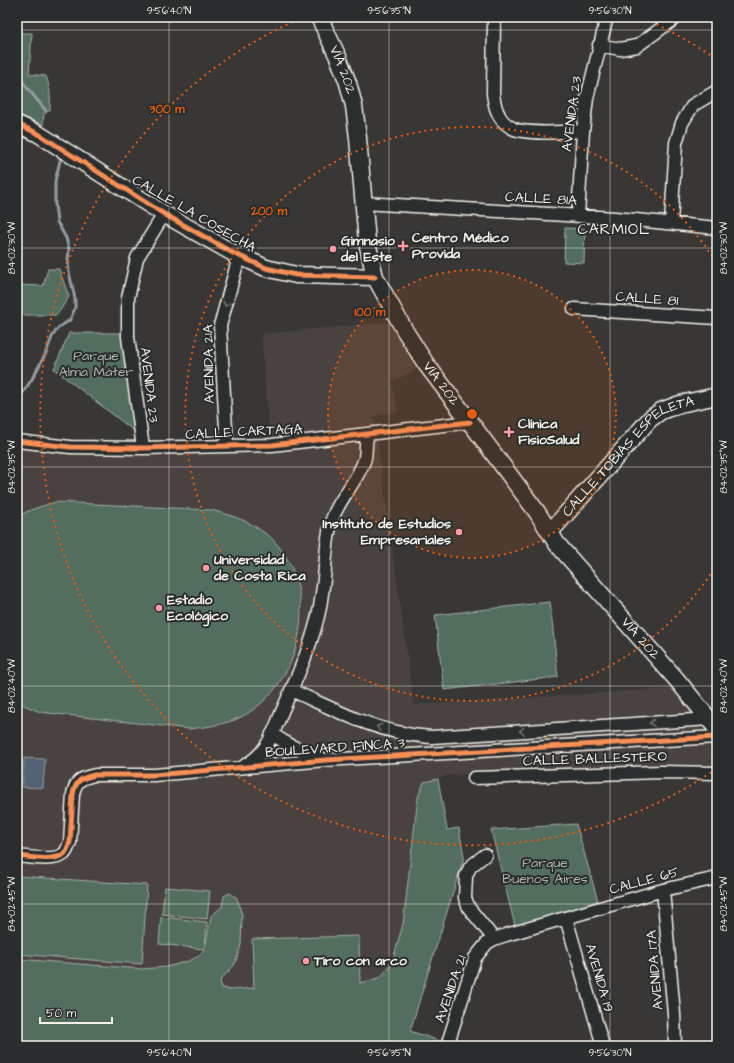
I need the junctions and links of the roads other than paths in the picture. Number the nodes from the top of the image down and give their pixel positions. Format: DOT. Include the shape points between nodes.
graph roads {
  1 [pos="319,17"];
  2 [pos="494,17"];
  3 [pos="607,17"];
  4 [pos="677,17"];
  5 [pos="599,45"];
  6 [pos="717,91"];
  7 [pos="17,124"];
  8 [pos="583,132"];
  9 [pos="363,203"];
  10 [pos="164,214"];
  11 [pos="578,216"];
  12 [pos="672,223"];
  13 [pos="717,228"];
  14 [pos="233,253"];
  15 [pos="266,268"];
  16 [pos="375,277"];
  17 [pos="232,282"];
  18 [pos="574,309"];
  19 [pos="717,318"];
  20 [pos="717,396"];
  21 [pos="470,422"];
  22 [pos="367,434"];
  23 [pos="17,441"];
  24 [pos="228,446"];
  25 [pos="142,448"];
  26 [pos="550,532"];
  27 [pos="291,690"];
  28 [pos="714,724"];
  29 [pos="272,734"];
  30 [pos="717,737"];
  31 [pos="330,760"];
  32 [pos="243,767"];
  33 [pos="717,772"];
  34 [pos="474,778"];
  35 [pos="485,855"];
  36 [pos="17,856"];
  37 [pos="717,878"];
  38 [pos="663,890"];
  39 [pos="566,918"];
  40 [pos="491,941"];
  41 [pos="447,1046"];
  42 [pos="603,1046"];
  43 [pos="675,1046"];
  1 -- 9 [label="main road, VÍA 202" via="338,57 353,100"];
  2 -- 8 [label="street" via="493,94 495,107 505,124 526,132"];
  3 -- 5 [label="street, AVENIDA 23"];
  4 -- 5 [label="street" via="636,46 620,50"];
  5 -- 8 [label="street, AVENIDA 23" via="586,98"];
  6 -- 12 [label="street" via="693,105 682,123 676,143"];
  7 -- 10 [label="main road, CALLE LA COSECHA" via="37,133"];
  8 -- 11 [label="street, AVENIDA 23"];
  9 -- 11 [label="street, CALLE 81A"];
  9 -- 16 [label="main road, VÍA 202" via="366,242"];
  10 -- 14 [label="main road, CALLE LA COSECHA"];
  10 -- 25 [label="street, AVENIDA 23" via="137,258 128,298 128,337"];
  11 -- 12 [label="street, CALLE 81A"];
  12 -- 13 [label="street, CALLE 81A"];
  14 -- 15 [label="main road, CALLE LA COSECHA"];
  14 -- 17 [label="street, AVENIDA 21A" via="237,264"];
  15 -- 16 [label="main road, CALLE LA COSECHA" via="296,275"];
  15 -- 17 [label="street" via="245,269"];
  16 -- 21 [label="main road, VÍA 202" via="410,340"];
  17 -- 24 [label="street, AVENIDA 21A, one-way" via="220,326"];
  18 -- 19 [label="street, CALLE 81"];
  20 -- 26 [label="main road, CALLE TOBÍAS ESPELETA" via="680,404 660,411 650,419"];
  21 -- 22 [label="street, CALLE CARTAGA"];
  21 -- 26 [label="main road, VÍA 202"];
  22 -- 24 [label="street, CALLE CARTAGA" via="272,445"];
  22 -- 27 [label="street" via="364,459 332,520 320,607"];
  23 -- 25 [label="street, CALLE CARTAGA" via="70,447"];
  24 -- 25 [label="street, CALLE CARTAGA"];
  26 -- 28 [label="main road, VÍA 202" via="571,561"];
  28 -- 27 [label="street, BOULEVARD FINCA 3, one-way" via="432,737 384,729"];
  27 -- 29 [label="street, BOULEVARD FINCA 3"];
  29 -- 31 [label="street, BOULEVARD FINCA 3" via="304,753"];
  29 -- 32 [label="street, BOULEVARD FINCA 3" via="256,758"];
  30 -- 31 [label="street, BOULEVARD FINCA 3"];
  31 -- 32 [label="street, BOULEVARD FINCA 3"];
  32 -- 36 [label="street, BOULEVARD FINCA 3" via="154,775 104,774 85,777 75,787 73,794 70,842 63,855 48,858"];
  33 -- 34 [label="street, CALLE BALLESTERO"];
  35 -- 40 [label="street" via="470,867 466,876 465,898"];
  37 -- 38 [label="street, CALLE 65"];
  38 -- 39 [label="street, CALLE 65"];
  38 -- 43 [label="street, AVENIDA 17A"];
  39 -- 40 [label="street, CALLE 65"];
  39 -- 42 [label="street, AVENIDA 19"];
  40 -- 41 [label="street, AVENIDA 21" via="475,958"];
}
